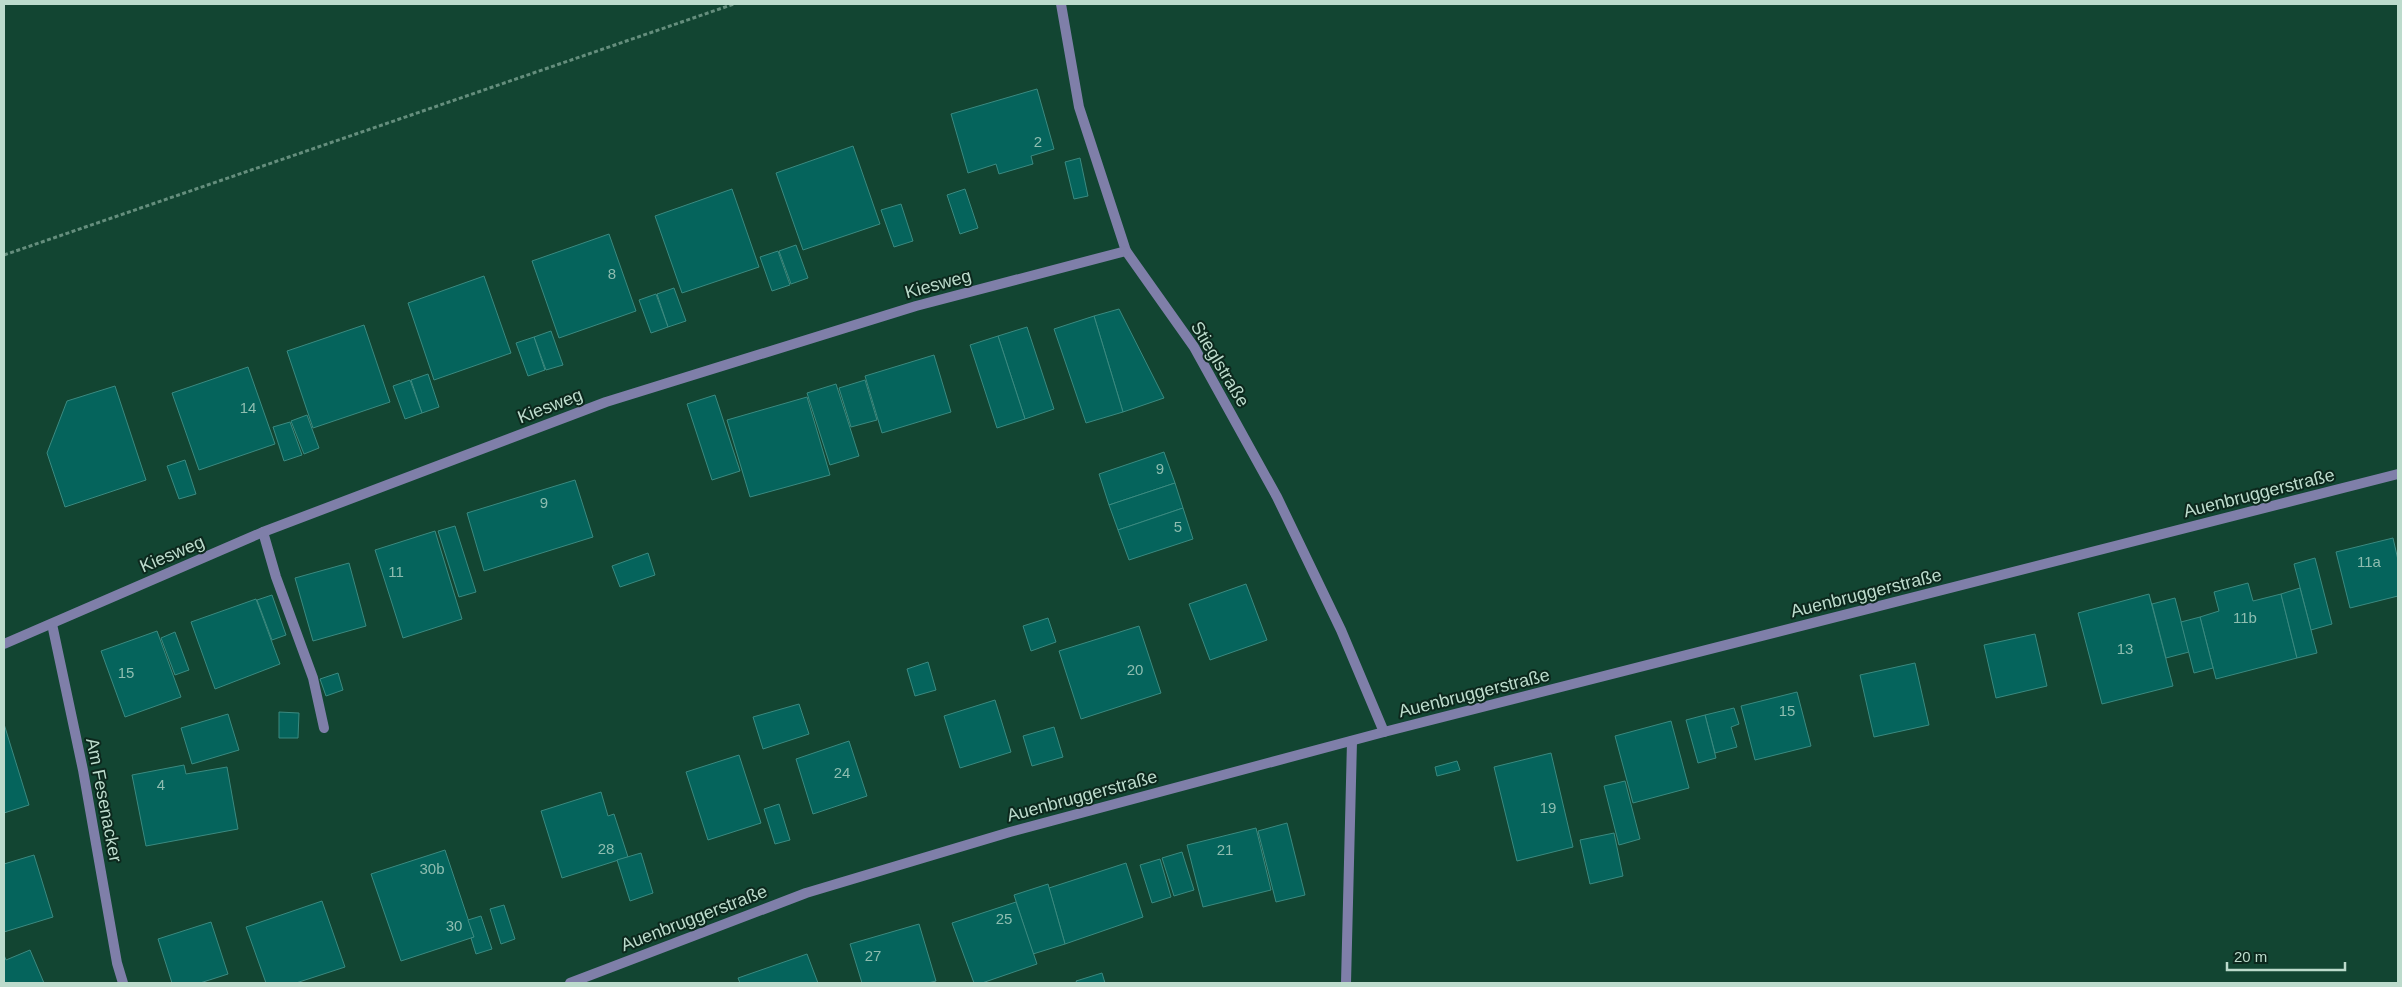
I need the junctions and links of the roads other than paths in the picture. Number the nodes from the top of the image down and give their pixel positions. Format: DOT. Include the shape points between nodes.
graph roads {
  1 [pos="1061,4"];
  2 [pos="1126,251"];
  3 [pos="2398,474"];
  4 [pos="263,532"];
  5 [pos="52,624"];
  6 [pos="4,644"];
  7 [pos="324,728"];
  8 [pos="1384,732"];
  9 [pos="1352,741"];
  10 [pos="123,983"];
  11 [pos="570,983"];
  12 [pos="1346,983"];
  1 -- 2 [label="street, Stieglstraße" via="1079,107"];
  2 -- 4 [label="street, Kiesweg" via="916,306 606,402"];
  2 -- 8 [label="street, Stieglstraße" via="1194,347 1277,497 1341,630"];
  3 -- 8 [label="street, Auenbruggerstraße"];
  4 -- 5 [label="street, Kiesweg"];
  4 -- 7 [label="street" via="313,678"];
  5 -- 6 [label="street, Kiesweg"];
  5 -- 10 [label="street, Am Fesenacker"];
  8 -- 9 [label="street, Auenbruggerstraße"];
  9 -- 11 [label="street, Auenbruggerstraße" via="1010,832 806,893"];
  9 -- 12 [label="street"];
}
